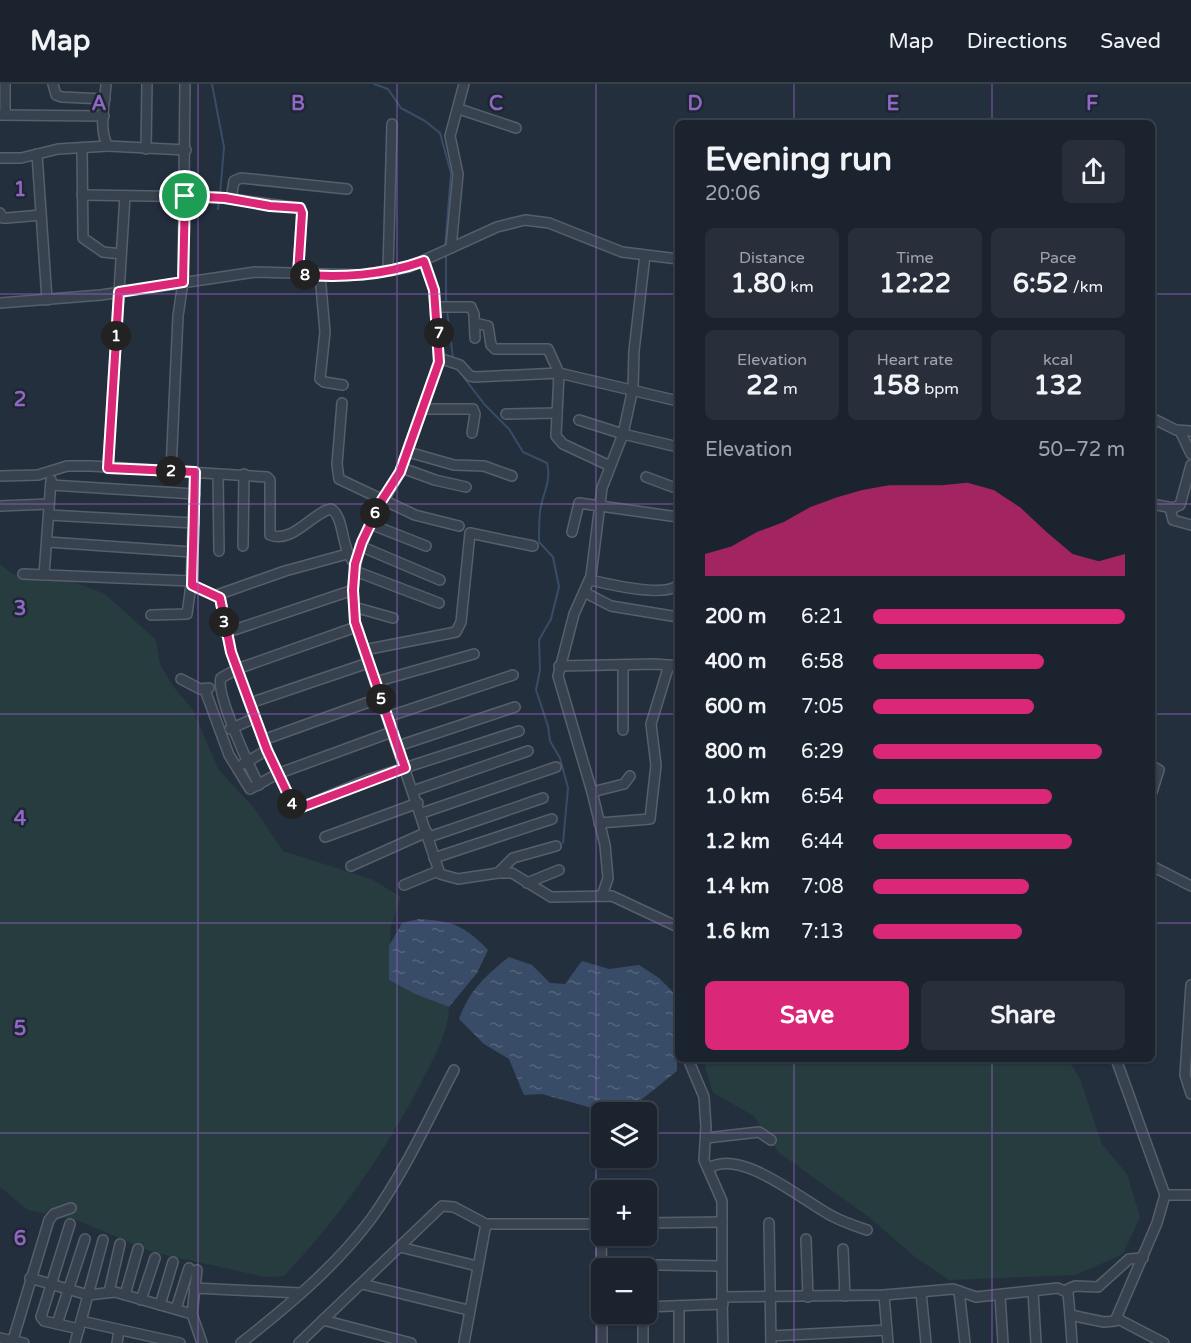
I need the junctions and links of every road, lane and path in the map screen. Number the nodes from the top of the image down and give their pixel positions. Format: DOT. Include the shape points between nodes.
graph roads {
  1 [pos="5,84"];
  2 [pos="53,84"];
  3 [pos="106,84"];
  4 [pos="147,84"];
  5 [pos="185,84"];
  6 [pos="464,84"];
  7 [pos="105,99"];
  8 [pos="459,109"];
  9 [pos="2,115"];
  10 [pos="104,116"];
  11 [pos="392,124"];
  12 [pos="516,128"];
  13 [pos="108,146"];
  14 [pos="82,148"];
  15 [pos="146,149"];
  16 [pos="186,150"];
  17 [pos="37,154"];
  18 [pos="0,158"];
  19 [pos="347,189"];
  20 [pos="82,195"];
  21 [pos="125,196"];
  22 [pos="185,196"];
  23 [pos="224,198"];
  24 [pos="0,213"];
  25 [pos="41,215"];
  26 [pos="447,249"];
  27 [pos="121,254"];
  28 [pos="645,255"];
  29 [pos="675,260"];
  30 [pos="424,261"];
  31 [pos="388,270"];
  32 [pos="298,274"];
  33 [pos="320,275"];
  34 [pos="183,282"];
  35 [pos="119,292"];
  36 [pos="47,300"];
  37 [pos="0,303"];
  38 [pos="443,307"];
  39 [pos="475,323"];
  40 [pos="475,338"];
  41 [pos="439,358"];
  42 [pos="559,373"];
  43 [pos="343,385"];
  44 [pos="633,388"];
  45 [pos="675,400"];
  46 [pos="342,402"];
  47 [pos="424,409"];
  48 [pos="557,413"];
  49 [pos="506,414"];
  50 [pos="1155,419"];
  51 [pos="579,420"];
  52 [pos="1180,431"];
  53 [pos="1191,431"];
  54 [pos="472,433"];
  55 [pos="623,434"];
  56 [pos="675,446"];
  57 [pos="408,452"];
  58 [pos="1191,454"];
  59 [pos="610,466"];
  60 [pos="108,468"];
  61 [pos="402,468"];
  62 [pos="1190,470"];
  63 [pos="171,471"];
  64 [pos="52,472"];
  65 [pos="195,472"];
  66 [pos="244,474"];
  67 [pos="218,475"];
  68 [pos="0,476"];
  69 [pos="512,476"];
  70 [pos="646,477"];
  71 [pos="51,485"];
  72 [pos="466,487"];
  73 [pos="675,488"];
  74 [pos="195,494"];
  75 [pos="382,500"];
  76 [pos="49,504"];
  77 [pos="600,505"];
  78 [pos="1155,505"];
  79 [pos="0,506"];
  80 [pos="1170,508"];
  81 [pos="49,515"];
  82 [pos="675,517"];
  83 [pos="194,523"];
  84 [pos="370,524"];
  85 [pos="1191,525"];
  86 [pos="459,526"];
  87 [pos="572,532"];
  88 [pos="48,542"];
  89 [pos="243,546"];
  90 [pos="360,546"];
  91 [pos="426,546"];
  92 [pos="533,546"];
  93 [pos="219,551"];
  94 [pos="192,552"];
  95 [pos="347,554"];
  96 [pos="355,567"];
  97 [pos="23,574"];
  98 [pos="44,575"];
  99 [pos="440,580"];
  100 [pos="590,580"];
  101 [pos="191,583"];
  102 [pos="675,587"];
  103 [pos="353,590"];
  104 [pos="584,592"];
  105 [pos="217,595"];
  106 [pos="438,603"];
  107 [pos="354,607"];
  108 [pos="151,615"];
  109 [pos="675,617"];
  110 [pos="393,618"];
  111 [pos="356,627"];
  112 [pos="225,633"];
  113 [pos="364,650"];
  114 [pos="474,654"];
  115 [pos="368,663"];
  116 [pos="674,665"];
  117 [pos="559,666"];
  118 [pos="623,666"];
  119 [pos="237,669"];
  120 [pos="513,675"];
  121 [pos="181,679"];
  122 [pos="220,680"];
  123 [pos="375,682"];
  124 [pos="205,690"];
  125 [pos="380,698"];
  126 [pos="250,703"];
  127 [pos="515,707"];
  128 [pos="387,717"];
  129 [pos="255,718"];
  130 [pos="234,727"];
  131 [pos="519,730"];
  132 [pos="623,730"];
  133 [pos="392,732"];
  134 [pos="220,734"];
  135 [pos="263,740"];
  136 [pos="398,746"];
  137 [pos="267,750"];
  138 [pos="528,751"];
  139 [pos="247,762"];
  140 [pos="556,767"];
  141 [pos="405,768"];
  142 [pos="1155,768"];
  143 [pos="236,769"];
  144 [pos="278,774"];
  145 [pos="630,776"];
  146 [pos="1155,783"];
  147 [pos="259,784"];
  148 [pos="413,791"];
  149 [pos="592,792"];
  150 [pos="543,798"];
  151 [pos="418,803"];
  152 [pos="422,813"];
  153 [pos="552,819"];
  154 [pos="599,823"];
  155 [pos="428,835"];
  156 [pos="326,837"];
  157 [pos="556,846"];
  158 [pos="434,858"];
  159 [pos="351,866"];
  160 [pos="1155,868"];
  161 [pos="560,870"];
  162 [pos="438,871"];
  163 [pos="498,873"];
  164 [pos="527,883"];
  165 [pos="404,885"];
  166 [pos="1191,886"];
  167 [pos="602,896"];
  168 [pos="675,926"];
  169 [pos="1191,984"];
  170 [pos="689,1062"];
  171 [pos="1117,1062"];
  172 [pos="454,1070"];
  173 [pos="1191,1094"];
  174 [pos="706,1138"];
  175 [pos="771,1140"];
  176 [pos="708,1169"];
  177 [pos="1165,1195"];
  178 [pos="1191,1195"];
  179 [pos="71,1208"];
  180 [pos="722,1222"];
  181 [pos="657,1223"];
  182 [pos="769,1223"];
  183 [pos="70,1224"];
  184 [pos="486,1224"];
  185 [pos="591,1224"];
  186 [pos="867,1230"];
  187 [pos="85,1239"];
  188 [pos="806,1239"];
  189 [pos="103,1240"];
  190 [pos="120,1244"];
  191 [pos="400,1247"];
  192 [pos="138,1249"];
  193 [pos="843,1249"];
  194 [pos="155,1258"];
  195 [pos="1143,1258"];
  196 [pos="172,1262"];
  197 [pos="657,1265"];
  198 [pos="477,1266"];
  199 [pos="721,1266"];
  200 [pos="30,1278"];
  201 [pos="51,1284"];
  202 [pos="362,1284"];
  203 [pos="194,1288"];
  204 [pos="69,1290"];
  205 [pos="1066,1290"];
  206 [pos="959,1291"];
  207 [pos="1033,1291"];
  208 [pos="109,1292"];
  209 [pos="921,1292"];
  210 [pos="301,1293"];
  211 [pos="88,1295"];
  212 [pos="125,1295"];
  213 [pos="884,1295"];
  214 [pos="1000,1295"];
  215 [pos="845,1296"];
  216 [pos="769,1297"];
  217 [pos="808,1297"];
  218 [pos="141,1300"];
  219 [pos="722,1301"];
  220 [pos="160,1305"];
  221 [pos="679,1306"];
  222 [pos="657,1307"];
  223 [pos="176,1309"];
  224 [pos="468,1310"];
  225 [pos="192,1314"];
  226 [pos="1070,1316"];
  227 [pos="1118,1319"];
  228 [pos="323,1320"];
  229 [pos="57,1324"];
  230 [pos="602,1324"];
  231 [pos="643,1324"];
  232 [pos="80,1325"];
  233 [pos="887,1330"];
  234 [pos="119,1331"];
  235 [pos="0,1338"];
  236 [pos="384,1339"];
  237 [pos="771,1340"];
  238 [pos="13,1342"];
  239 [pos="24,1343"];
  240 [pos="75,1343"];
  241 [pos="117,1343"];
  242 [pos="180,1343"];
  243 [pos="202,1343"];
  244 [pos="241,1343"];
  245 [pos="299,1343"];
  246 [pos="411,1343"];
  247 [pos="464,1343"];
  248 [pos="602,1343"];
  249 [pos="643,1343"];
  250 [pos="680,1343"];
  251 [pos="723,1343"];
  252 [pos="888,1343"];
  253 [pos="926,1343"];
  254 [pos="965,1343"];
  255 [pos="1003,1343"];
  256 [pos="1036,1343"];
  257 [pos="1072,1343"];
  258 [pos="1164,1343"];
  1 -- 9 [label="street"];
  2 -- 7 [label="street" via="56,95 62,97"];
  3 -- 7 [label="street"];
  4 -- 15 [label="street"];
  5 -- 16 [label="street"];
  6 -- 8 [label="street"];
  7 -- 10 [label="street"];
  8 -- 12 [label="street"];
  8 -- 26 [label="street" via="450,136 458,174"];
  9 -- 10 [label="street"];
  10 -- 13 [label="street"];
  11 -- 31 [label="street"];
  13 -- 14 [label="street"];
  13 -- 15 [label="street"];
  14 -- 17 [label="street"];
  14 -- 20 [label="street"];
  15 -- 16 [label="street"];
  16 -- 22 [label="street"];
  17 -- 18 [label="street"];
  17 -- 25 [label="street"];
  19 -- 23 [label="street" via="246,177 234,181"];
  20 -- 21 [label="street"];
  20 -- 27 [label="street" via="83,238 103,252"];
  21 -- 22 [label="street"];
  21 -- 27 [label="street"];
  22 -- 23 [label="street"];
  22 -- 34 [label="street"];
  23 -- 32 [label="street" via="301,209"];
  24 -- 25 [label="street" via="3,218"];
  25 -- 36 [label="street"];
  26 -- 28 [label="street" via="509,223 537,221 602,246"];
  26 -- 30 [label="street"];
  27 -- 35 [label="street"];
  28 -- 29 [label="street"];
  28 -- 44 [label="street"];
  30 -- 31 [label="street"];
  30 -- 38 [label="street"];
  31 -- 33 [label="street"];
  32 -- 33 [label="street"];
  32 -- 34 [label="street" via="255,272"];
  33 -- 43 [label="street" via="325,332 320,379"];
  34 -- 35 [label="street"];
  34 -- 63 [label="street"];
  35 -- 36 [label="street"];
  35 -- 60 [label="street"];
  36 -- 37 [label="street"];
  38 -- 39 [label="street" via="471,307"];
  38 -- 41 [label="street"];
  39 -- 40 [label="street"];
  39 -- 42 [label="street" via="488,326 495,349 548,349"];
  41 -- 42 [label="street" via="455,363 475,377"];
  41 -- 47 [label="street"];
  42 -- 44 [label="street"];
  42 -- 48 [label="street"];
  44 -- 45 [label="street"];
  44 -- 55 [label="street"];
  46 -- 75 [label="street" via="338,477"];
  47 -- 54 [label="street" via="472,409"];
  47 -- 57 [label="street"];
  48 -- 49 [label="street"];
  48 -- 59 [label="street" via="556,436 560,442"];
  50 -- 52 [label="street"];
  51 -- 55 [label="street"];
  52 -- 53 [label="street"];
  52 -- 58 [label="street"];
  55 -- 56 [label="street"];
  55 -- 59 [label="street"];
  57 -- 61 [label="street"];
  57 -- 69 [label="street" via="443,463 484,466"];
  59 -- 77 [label="street"];
  60 -- 63 [label="street"];
  60 -- 64 [label="street" via="67,466"];
  61 -- 72 [label="street"];
  61 -- 75 [label="street"];
  62 -- 80 [label="street" via="1180,505"];
  63 -- 65 [label="street"];
  64 -- 68 [label="street"];
  64 -- 71 [label="street"];
  65 -- 67 [label="street"];
  65 -- 74 [label="street"];
  66 -- 67 [label="street"];
  66 -- 89 [label="street"];
  66 -- 95 [label="street" via="270,480 271,536 302,528 331,508 340,520"];
  67 -- 93 [label="street"];
  70 -- 73 [label="street"];
  71 -- 74 [label="street"];
  71 -- 76 [label="street"];
  74 -- 83 [label="street"];
  75 -- 84 [label="street"];
  75 -- 86 [label="street" via="424,518"];
  76 -- 79 [label="street"];
  76 -- 81 [label="street"];
  77 -- 82 [label="street"];
  77 -- 87 [label="street" via="577,504"];
  77 -- 100 [label="street"];
  78 -- 80 [label="street"];
  80 -- 85 [label="street" via="1173,520"];
  81 -- 83 [label="street"];
  81 -- 88 [label="street"];
  83 -- 94 [label="street"];
  84 -- 90 [label="street"];
  84 -- 91 [label="street"];
  88 -- 94 [label="street"];
  88 -- 98 [label="street"];
  90 -- 96 [label="street"];
  90 -- 99 [label="street"];
  92 -- 113 [label="street" via="470,534 461,622 456,632"];
  94 -- 101 [label="street"];
  95 -- 96 [label="street"];
  95 -- 105 [label="street"];
  96 -- 103 [label="street"];
  96 -- 106 [label="street"];
  97 -- 98 [label="street"];
  98 -- 101 [label="street"];
  100 -- 102 [label="street" via="643,590"];
  100 -- 104 [label="street"];
  101 -- 105 [label="street"];
  101 -- 108 [label="street" via="187,614"];
  103 -- 107 [label="street"];
  103 -- 112 [label="street"];
  104 -- 109 [label="street" via="611,606"];
  104 -- 117 [label="street"];
  105 -- 112 [label="street"];
  107 -- 110 [label="street"];
  107 -- 111 [label="street"];
  111 -- 113 [label="street"];
  111 -- 119 [label="street"];
  112 -- 119 [label="street"];
  113 -- 115 [label="street"];
  114 -- 123 [label="street"];
  115 -- 123 [label="street"];
  115 -- 126 [label="street"];
  116 -- 118 [label="street"];
  116 -- 154 [label="street" via="651,724 656,765 650,819"];
  117 -- 118 [label="street"];
  117 -- 149 [label="street" via="559,682"];
  118 -- 132 [label="street"];
  119 -- 122 [label="street"];
  119 -- 126 [label="street"];
  120 -- 128 [label="street"];
  121 -- 124 [label="street"];
  122 -- 124 [label="street"];
  122 -- 130 [label="street"];
  123 -- 125 [label="street"];
  124 -- 134 [label="street"];
  125 -- 128 [label="street"];
  125 -- 135 [label="street"];
  126 -- 129 [label="street"];
  127 -- 136 [label="street"];
  128 -- 133 [label="street"];
  129 -- 130 [label="street"];
  129 -- 135 [label="street"];
  130 -- 134 [label="street"];
  130 -- 139 [label="street"];
  131 -- 141 [label="street"];
  133 -- 136 [label="street"];
  133 -- 144 [label="street"];
  134 -- 143 [label="street"];
  135 -- 137 [label="street"];
  136 -- 141 [label="street"];
  137 -- 139 [label="street"];
  137 -- 144 [label="street"];
  138 -- 148 [label="street"];
  139 -- 143 [label="street"];
  139 -- 147 [label="street"];
  140 -- 152 [label="street"];
  141 -- 144 [label="street" via="299,808 293,805"];
  141 -- 148 [label="street"];
  142 -- 146 [label="street" via="1159,770"];
  143 -- 147 [label="street" via="250,789"];
  144 -- 147 [label="street"];
  145 -- 149 [label="street" via="620,786"];
  148 -- 151 [label="street"];
  149 -- 154 [label="street"];
  150 -- 155 [label="street"];
  151 -- 152 [label="street"];
  151 -- 156 [label="street"];
  152 -- 155 [label="street"];
  153 -- 158 [label="street"];
  154 -- 167 [label="street" via="608,869"];
  155 -- 158 [label="street"];
  155 -- 159 [label="street"];
  157 -- 163 [label="street" via="513,858"];
  158 -- 162 [label="street"];
  160 -- 166 [label="street"];
  161 -- 164 [label="street"];
  162 -- 163 [label="street" via="453,879"];
  162 -- 165 [label="street"];
  163 -- 164 [label="street" via="512,873"];
  164 -- 167 [label="street" via="551,897"];
  167 -- 168 [label="street" via="626,901"];
  169 -- 173 [label="street" via="1185,1075"];
  170 -- 174 [label="street" via="704,1097"];
  171 -- 177 [label="street"];
  172 -- 210 [label="street" via="372,1217"];
  174 -- 175 [label="street" via="759,1132"];
  174 -- 176 [label="street" via="704,1160"];
  176 -- 180 [label="street" via="721,1195"];
  176 -- 186 [label="street" via="721,1163 746,1167 831,1216"];
  177 -- 178 [label="street"];
  177 -- 195 [label="street"];
  179 -- 200 [label="street" via="49,1220"];
  180 -- 181 [label="street"];
  180 -- 199 [label="street"];
  182 -- 216 [label="street"];
  183 -- 201 [label="street"];
  184 -- 185 [label="street"];
  184 -- 191 [label="street" via="454,1207 442,1206"];
  184 -- 198 [label="street"];
  187 -- 204 [label="street"];
  188 -- 217 [label="street"];
  189 -- 211 [label="street"];
  190 -- 208 [label="street"];
  191 -- 198 [label="street"];
  191 -- 202 [label="street"];
  192 -- 212 [label="street"];
  193 -- 215 [label="street"];
  194 -- 218 [label="street"];
  195 -- 205 [label="street" via="1129,1259 1098,1287 1075,1286"];
  195 -- 227 [label="street"];
  196 -- 220 [label="street"];
  197 -- 199 [label="street"];
  198 -- 224 [label="street"];
  199 -- 219 [label="street"];
  200 -- 201 [label="street"];
  200 -- 238 [label="street"];
  201 -- 204 [label="street"];
  201 -- 229 [label="street" via="41,1317"];
  202 -- 224 [label="street"];
  202 -- 228 [label="street"];
  203 -- 210 [label="street"];
  203 -- 223 [label="street" via="193,1269"];
  203 -- 225 [label="street"];
  204 -- 211 [label="street"];
  204 -- 229 [label="street"];
  205 -- 207 [label="street"];
  205 -- 226 [label="street"];
  206 -- 209 [label="street"];
  206 -- 214 [label="street" via="972,1297"];
  206 -- 254 [label="street"];
  207 -- 214 [label="street"];
  207 -- 256 [label="street"];
  208 -- 211 [label="street"];
  208 -- 212 [label="street"];
  209 -- 213 [label="street"];
  209 -- 253 [label="street"];
  210 -- 244 [label="street"];
  211 -- 232 [label="street"];
  212 -- 218 [label="street"];
  213 -- 215 [label="street"];
  213 -- 233 [label="street"];
  214 -- 255 [label="street"];
  215 -- 217 [label="street"];
  216 -- 217 [label="street"];
  216 -- 219 [label="street"];
  216 -- 237 [label="street"];
  218 -- 220 [label="street"];
  219 -- 221 [label="street"];
  219 -- 251 [label="street"];
  220 -- 223 [label="street"];
  221 -- 222 [label="street"];
  221 -- 250 [label="street"];
  223 -- 225 [label="street"];
  224 -- 247 [label="street"];
  225 -- 243 [label="street"];
  226 -- 227 [label="street" via="1104,1322"];
  226 -- 257 [label="street"];
  227 -- 258 [label="street"];
  228 -- 236 [label="street"];
  228 -- 245 [label="street"];
  229 -- 232 [label="street"];
  230 -- 248 [label="street"];
  231 -- 249 [label="street"];
  232 -- 234 [label="street"];
  232 -- 240 [label="street"];
  233 -- 237 [label="street"];
  233 -- 252 [label="street"];
  234 -- 241 [label="street"];
  234 -- 242 [label="street"];
  235 -- 238 [label="street"];
  236 -- 246 [label="street"];
  238 -- 239 [label="street"];
}
